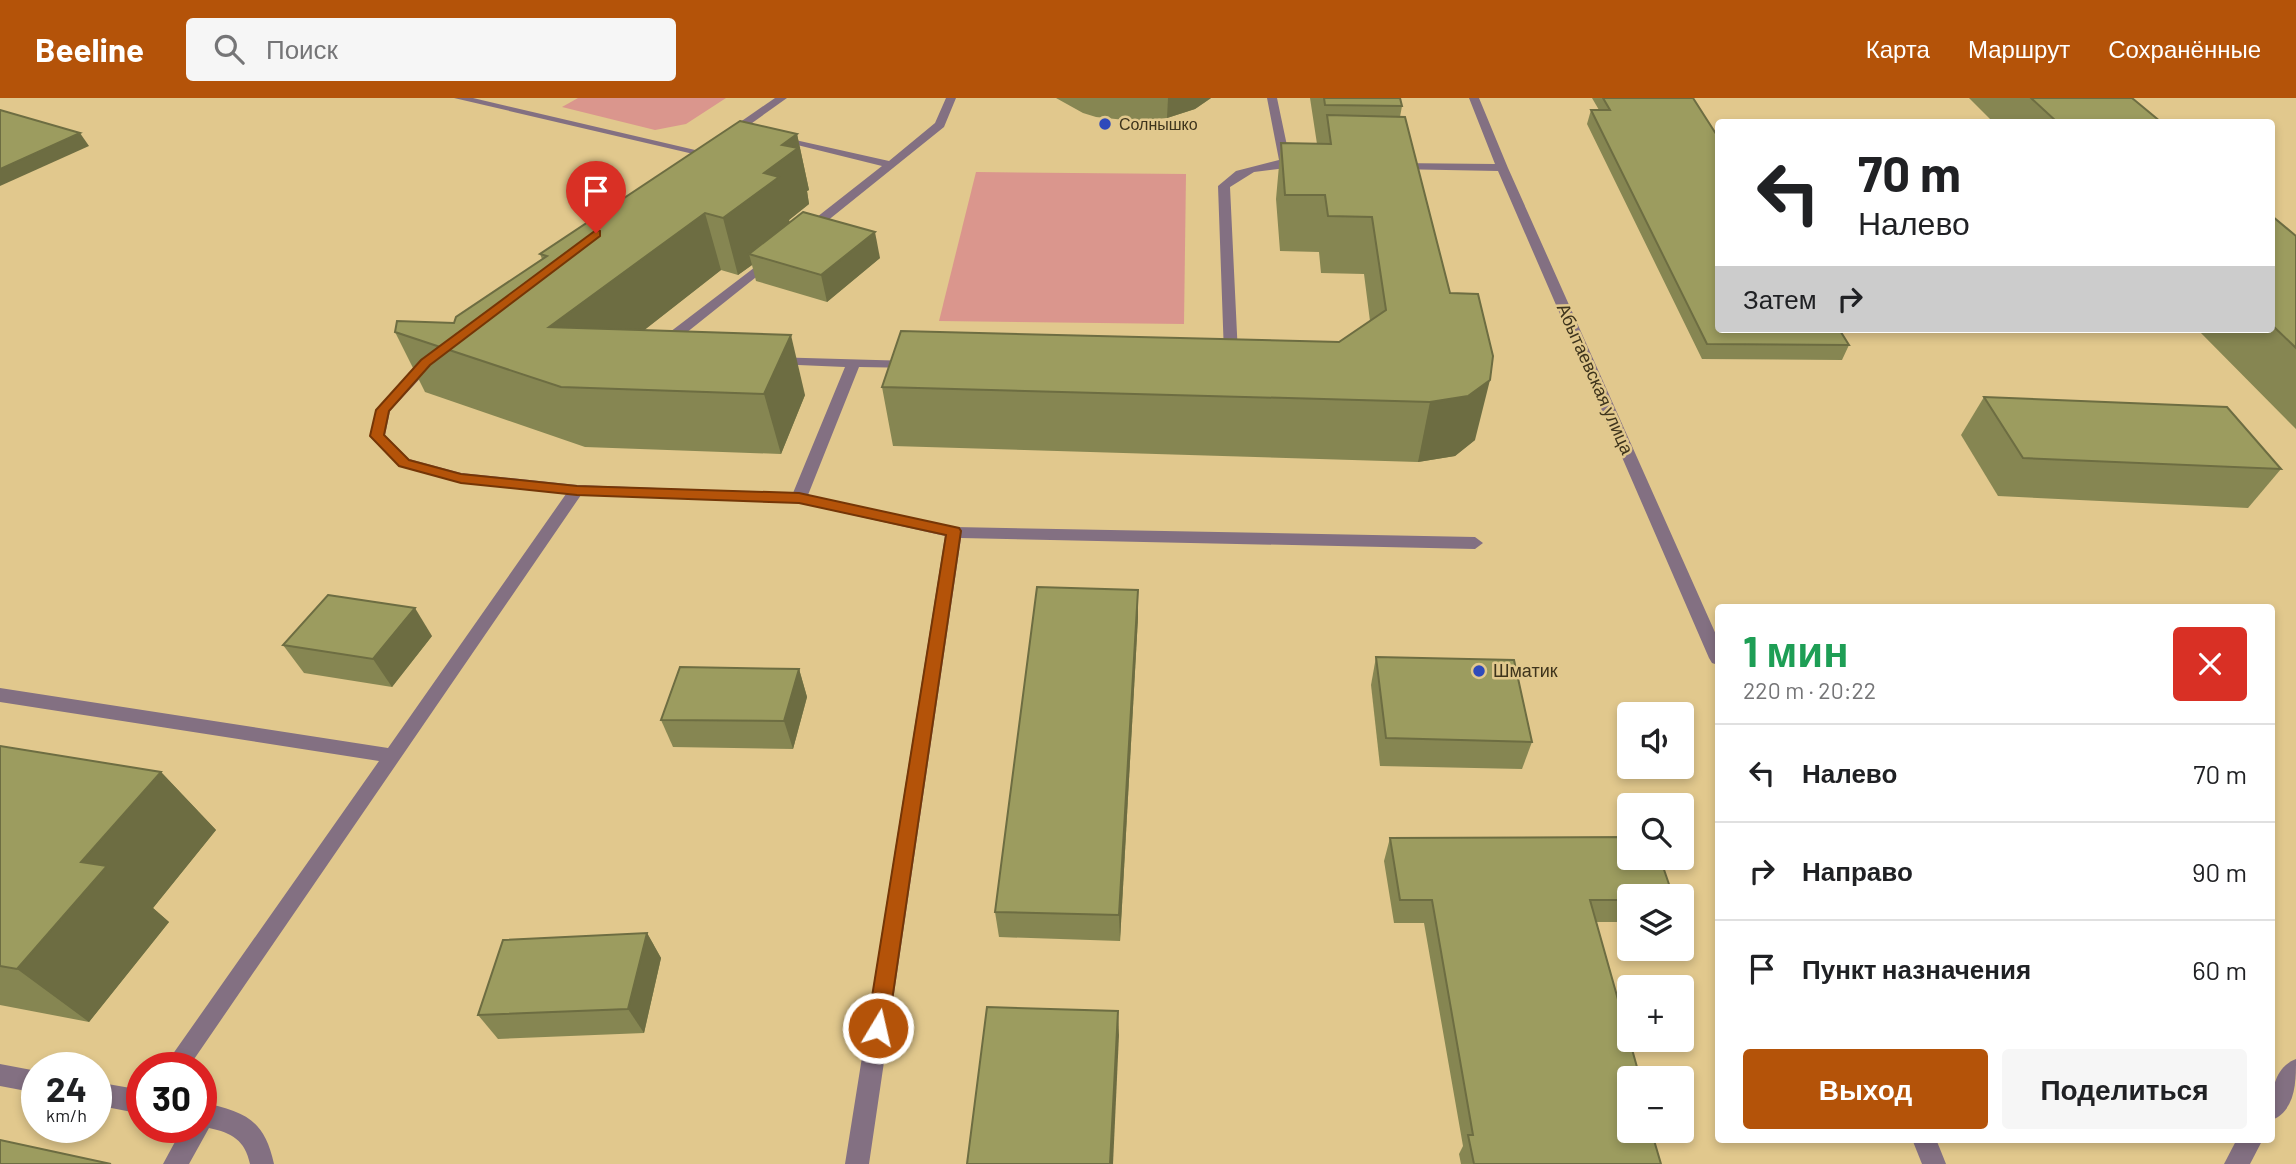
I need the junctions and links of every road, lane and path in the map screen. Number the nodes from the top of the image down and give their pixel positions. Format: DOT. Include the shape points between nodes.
graph roads {
  1 [pos="459,98"];
  2 [pos="782,98"];
  3 [pos="951,98"];
  4 [pos="1272,98"];
  5 [pos="1475,98"];
  6 [pos="753,131"];
  7 [pos="702,153"];
  8 [pos="1285,163"];
  9 [pos="1311,163"];
  10 [pos="891,165"];
  11 [pos="1378,165"];
  12 [pos="1502,168"];
  13 [pos="680,170"];
  14 [pos="448,346"];
  15 [pos="686,355"];
  16 [pos="755,359"];
  17 [pos="853,364"];
  18 [pos="922,365"];
  19 [pos="1211,369"];
  20 [pos="577,490"];
  21 [pos="799,498"];
  22 [pos="954,531"];
  23 [pos="1475,542"];
  24 [pos="1715,651"];
  25 [pos="0,695"];
  26 [pos="393,757"];
  27 [pos="185,1052"];
  28 [pos="2296,1070"];
  29 [pos="0,1075"];
  30 [pos="21,1079"];
  31 [pos="2275,1103"];
  32 [pos="217,1120"];
  33 [pos="187,1143"];
  34 [pos="1926,1143"];
  35 [pos="2249,1143"];
  36 [pos="175,1164"];
  37 [pos="262,1164"];
  38 [pos="857,1164"];
  39 [pos="1934,1164"];
  40 [pos="2235,1164"];
  1 -- 7 [label="street"];
  2 -- 6 [label="street"];
  3 -- 10 [label="street" via="940,125"];
  4 -- 8 [label="street"];
  5 -- 12 [label="street, Абытаевская улица"];
  6 -- 7 [label="street"];
  6 -- 10 [label="street"];
  7 -- 13 [label="street"];
  8 -- 9 [label="street"];
  8 -- 19 [label="street" via="1247,169 1224,186 1231,355 1222,366"];
  10 -- 15 [label="street" via="675,335 670,344"];
  11 -- 12 [label="street"];
  12 -- 24 [label="street, Абытаевская улица"];
  14 -- 20 [label="street" via="425,363 383,410 377,436 404,463 461,478"];
  16 -- 17 [label="street"];
  17 -- 18 [label="street"];
  17 -- 21 [label="street"];
  20 -- 21 [label="street"];
  20 -- 26 [label="street"];
  21 -- 22 [label="street"];
  22 -- 23 [label="street"];
  22 -- 38 [label="street"];
  25 -- 26 [label="street"];
  26 -- 27 [label="street"];
  28 -- 31 [label="street"];
  29 -- 30 [label="street"];
  32 -- 37 [label="street" via="244,1127 260,1149"];
  33 -- 36 [label="street"];
  34 -- 39 [label="street"];
  35 -- 40 [label="street"];
}
